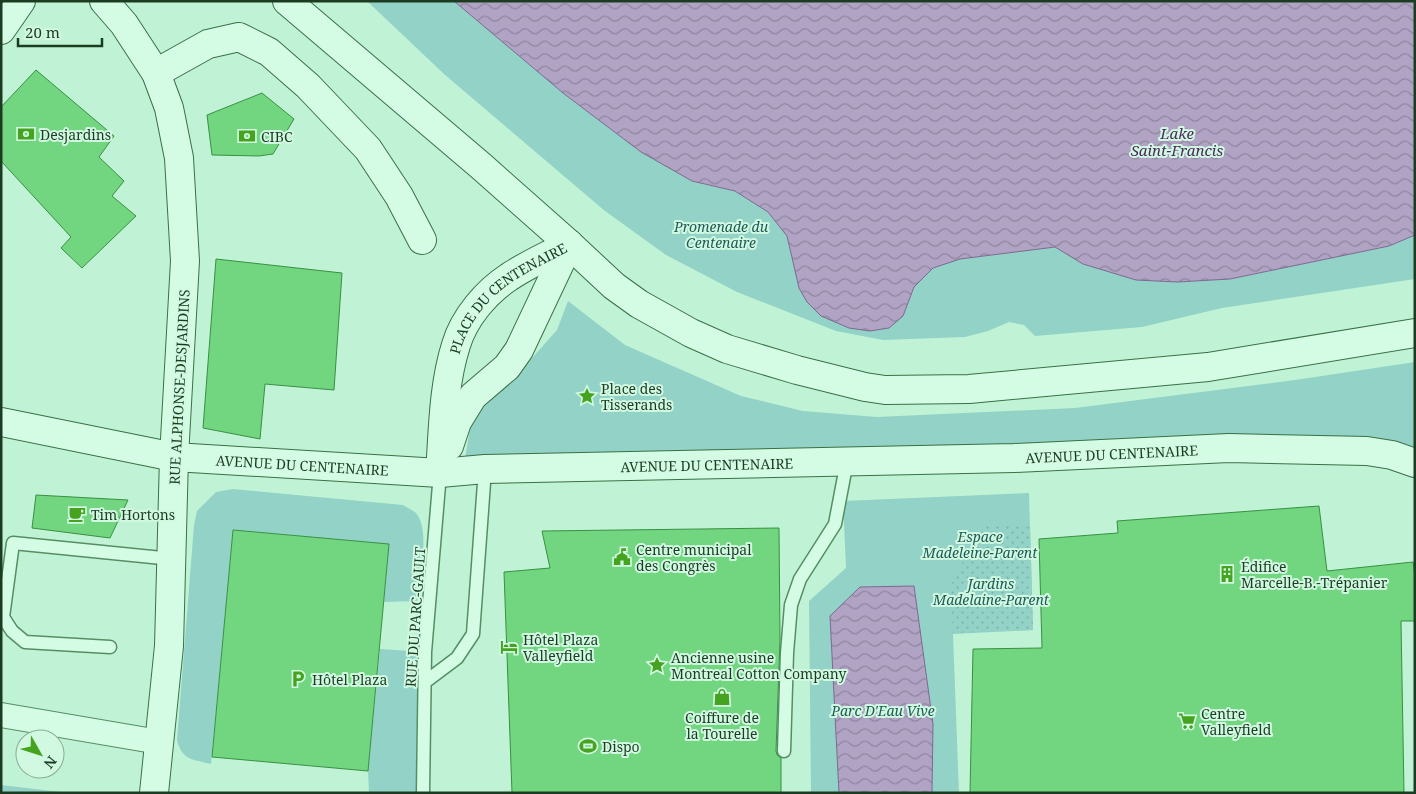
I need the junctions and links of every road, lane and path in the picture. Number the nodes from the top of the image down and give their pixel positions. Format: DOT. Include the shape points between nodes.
graph roads {
  1 [pos="104,1"];
  2 [pos="16,3"];
  3 [pos="289,6"];
  4 [pos="1,30"];
  5 [pos="156,73"];
  6 [pos="422,240"];
  7 [pos="570,244"];
  8 [pos="1415,333"];
  9 [pos="1,422"];
  10 [pos="174,457"];
  11 [pos="847,461"];
  12 [pos="1415,463"];
  13 [pos="486,469"];
  14 [pos="440,473"];
  15 [pos="172,559"];
  16 [pos="110,647"];
  17 [pos="425,682"];
  18 [pos="1,715"];
  19 [pos="158,742"];
  20 [pos="784,751"];
  21 [pos="154,793"];
  22 [pos="423,793"];
  1 -- 5 [label="main road, RUE ALPHONSE-DESJARDINS" via="124,24"];
  2 -- 4 [label="main road"];
  3 -- 7 [label="main road"];
  5 -- 6 [label="main road" via="208,44 238,37 269,52 308,86 368,149"];
  5 -- 10 [label="main road, RUE ALPHONSE-DESJARDINS" via="169,108 179,158 185,261"];
  7 -- 8 [label="main road" via="614,286 691,333 727,349 797,370 885,390 969,390 1208,367"];
  7 -- 14 [label="main road, PLACE DU CENTENAIRE" via="519,350 507,367 473,396 457,422"];
  7 -- 14 [label="main road, PLACE DU CENTENAIRE" via="509,276 488,294 463,328 448,382"];
  9 -- 10 [label="main road, AVENUE DU CENTENAIRE"];
  10 -- 14 [label="main road, AVENUE DU CENTENAIRE"];
  10 -- 15 [label="main road, RUE ALPHONSE-DESJARDINS"];
  11 -- 12 [label="main road, AVENUE DU CENTENAIRE" via="1014,458 1229,448 1367,451"];
  11 -- 13 [label="main road, AVENUE DU CENTENAIRE"];
  11 -- 20 [label="lane" via="835,524 800,579 791,604"];
  13 -- 14 [label="main road, AVENUE DU CENTENAIRE"];
  13 -- 17 [label="lane" via="473,634 457,658"];
  14 -- 17 [label="lane, RUE DU PARC-GAULT"];
  15 -- 16 [label="lane" via="13,543 3,616 12,631 25,642"];
  15 -- 19 [label="main road, RUE ALPHONSE-DESJARDINS" via="169,646"];
  17 -- 22 [label="lane, RUE DU PARC-GAULT"];
  18 -- 19 [label="street"];
  19 -- 21 [label="main road, RUE ALPHONSE-DESJARDINS"];
}
